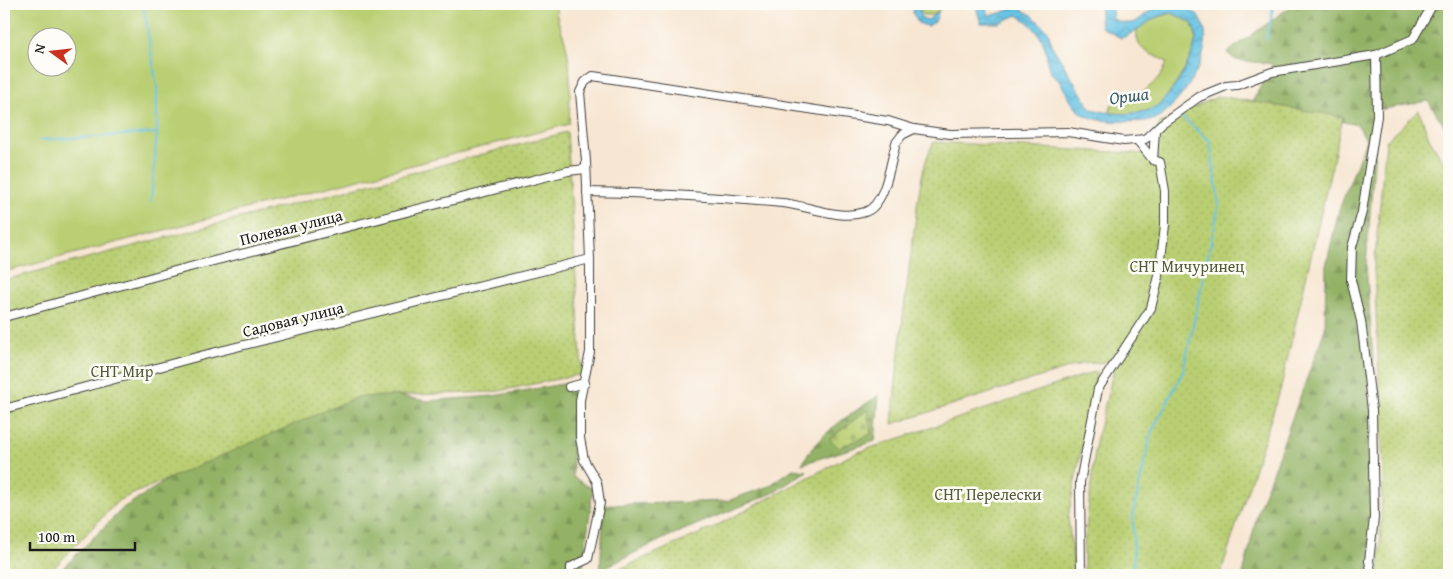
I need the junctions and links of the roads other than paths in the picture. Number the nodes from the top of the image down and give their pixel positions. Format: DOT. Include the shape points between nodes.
graph roads {
  1 [pos="1433,4"];
  2 [pos="1376,55"];
  3 [pos="914,129"];
  4 [pos="1155,131"];
  5 [pos="1137,140"];
  6 [pos="1153,160"];
  7 [pos="586,169"];
  8 [pos="587,192"];
  9 [pos="590,259"];
  10 [pos="4,317"];
  11 [pos="585,382"];
  12 [pos="569,387"];
  13 [pos="4,409"];
  14 [pos="570,575"];
  15 [pos="1081,575"];
  16 [pos="1372,575"];
  1 -- 2 [label="street" via="1413,39"];
  2 -- 4 [label="street" via="1272,72 1226,86 1199,97"];
  2 -- 16 [label="street" via="1377,116 1362,212 1352,247 1351,280 1361,321 1372,410"];
  3 -- 5 [label="street" via="950,134 1068,132"];
  3 -- 7 [label="street" via="888,121 594,76 585,82 580,92"];
  3 -- 8 [label="street" via="902,135 896,143 881,200 864,212 842,214 784,203 681,194"];
  4 -- 5 [label="street" via="1145,139"];
  4 -- 6 [label="street"];
  5 -- 6 [label="street"];
  6 -- 15 [label="street" via="1160,162 1165,191 1159,276 1151,308 1098,389 1080,482"];
  7 -- 8 [label="street"];
  7 -- 10 [label="street, Полевая улица" via="182,269"];
  8 -- 9 [label="street"];
  9 -- 11 [label="street" via="590,352"];
  9 -- 13 [label="street, Садовая улица" via="204,355"];
  11 -- 12 [label="street"];
  11 -- 14 [label="street" via="580,400 580,438 584,460 597,482 600,503 588,559 571,567"];
}
